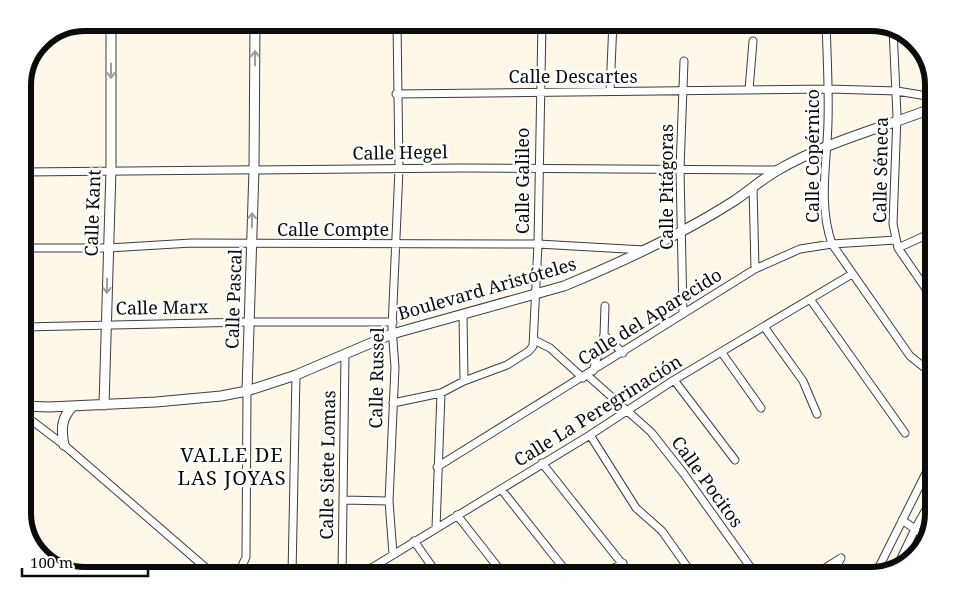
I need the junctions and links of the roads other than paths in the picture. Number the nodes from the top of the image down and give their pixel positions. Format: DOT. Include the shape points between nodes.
graph roads {
  1 [pos="111,31"];
  2 [pos="255,31"];
  3 [pos="398,31"];
  4 [pos="542,31"];
  5 [pos="613,31"];
  6 [pos="826,31"];
  7 [pos="893,36"];
  8 [pos="753,41"];
  9 [pos="684,61"];
  10 [pos="828,88"];
  11 [pos="749,90"];
  12 [pos="610,91"];
  13 [pos="682,91"];
  14 [pos="539,92"];
  15 [pos="897,92"];
  16 [pos="396,94"];
  17 [pos="925,96"];
  18 [pos="925,111"];
  19 [pos="897,121"];
  20 [pos="827,147"];
  21 [pos="254,169"];
  22 [pos="398,169"];
  23 [pos="538,169"];
  24 [pos="680,169"];
  25 [pos="111,170"];
  26 [pos="778,170"];
  27 [pos="31,172"];
  28 [pos="753,187"];
  29 [pos="682,230"];
  30 [pos="925,236"];
  31 [pos="896,240"];
  32 [pos="538,244"];
  33 [pos="832,244"];
  34 [pos="252,245"];
  35 [pos="396,245"];
  36 [pos="31,248"];
  37 [pos="108,248"];
  38 [pos="898,248"];
  39 [pos="644,250"];
  40 [pos="755,269"];
  41 [pos="852,274"];
  42 [pos="925,286"];
  43 [pos="534,294"];
  44 [pos="810,299"];
  45 [pos="605,306"];
  46 [pos="462,314"];
  47 [pos="683,314"];
  48 [pos="249,322"];
  49 [pos="393,322"];
  50 [pos="106,324"];
  51 [pos="31,327"];
  52 [pos="764,328"];
  53 [pos="392,334"];
  54 [pos="604,335"];
  55 [pos="534,340"];
  56 [pos="623,353"];
  57 [pos="722,354"];
  58 [pos="345,355"];
  59 [pos="925,367"];
  60 [pos="296,375"];
  61 [pos="588,375"];
  62 [pos="674,380"];
  63 [pos="464,381"];
  64 [pos="247,391"];
  65 [pos="442,393"];
  66 [pos="393,403"];
  67 [pos="104,405"];
  68 [pos="31,406"];
  69 [pos="72,406"];
  70 [pos="761,408"];
  71 [pos="628,411"];
  72 [pos="817,414"];
  73 [pos="31,420"];
  74 [pos="905,433"];
  75 [pos="590,435"];
  76 [pos="64,445"];
  77 [pos="735,460"];
  78 [pos="542,463"];
  79 [pos="437,466"];
  80 [pos="925,476"];
  81 [pos="501,489"];
  82 [pos="343,500"];
  83 [pos="388,501"];
  84 [pos="925,511"];
  85 [pos="456,515"];
  86 [pos="902,520"];
  87 [pos="436,528"];
  88 [pos="915,529"];
  89 [pos="921,533"];
  90 [pos="414,541"];
  91 [pos="392,554"];
  92 [pos="901,558"];
  93 [pos="622,563"];
  94 [pos="879,566"];
  95 [pos="204,567"];
  96 [pos="242,567"];
  97 [pos="292,567"];
  98 [pos="342,567"];
  99 [pos="378,567"];
  100 [pos="432,567"];
  101 [pos="497,567"];
  102 [pos="562,567"];
  103 [pos="616,567"];
  104 [pos="625,567"];
  105 [pos="687,567"];
  106 [pos="750,567"];
  107 [pos="828,567"];
  108 [pos="836,567"];
  1 -- 25 [label="street, Calle Kant, one-way"];
  21 -- 2 [label="street, Calle Pascal, one-way"];
  3 -- 16 [label="street, Calle Russel"];
  4 -- 14 [label="street, Calle Galileo"];
  5 -- 12 [label="street"];
  6 -- 10 [label="street, Calle Copérnico"];
  7 -- 15 [label="street, Calle Séneca"];
  8 -- 11 [label="street"];
  9 -- 13 [label="street, Calle Pitágoras"];
  10 -- 11 [label="street, Calle Descartes"];
  10 -- 15 [label="street, Calle Descartes"];
  10 -- 20 [label="street, Calle Copérnico"];
  11 -- 13 [label="street, Calle Descartes"];
  12 -- 13 [label="street, Calle Descartes"];
  12 -- 14 [label="street, Calle Descartes"];
  13 -- 24 [label="street, Calle Pitágoras"];
  14 -- 16 [label="street, Calle Descartes"];
  14 -- 23 [label="street, Calle Galileo"];
  15 -- 17 [label="street, Calle Descartes"];
  15 -- 19 [label="street, Calle Séneca"];
  16 -- 22 [label="street, Calle Russel"];
  18 -- 19 [label="street, Boulevard Aristóteles"];
  19 -- 20 [label="street, Boulevard Aristóteles"];
  19 -- 31 [label="street, Calle Séneca" via="893,224"];
  20 -- 26 [label="street, Boulevard Aristóteles"];
  20 -- 33 [label="street, Calle Copérnico" via="824,206 825,224"];
  21 -- 22 [label="street, Calle Hegel"];
  21 -- 25 [label="street, Calle Hegel"];
  34 -- 21 [label="street, Calle Pascal, one-way"];
  22 -- 23 [label="street, Calle Hegel"];
  22 -- 35 [label="street, Calle Russel"];
  23 -- 24 [label="street, Calle Hegel"];
  23 -- 32 [label="street, Calle Galileo"];
  24 -- 26 [label="street, Calle Hegel"];
  24 -- 29 [label="street, Calle Pitágoras"];
  25 -- 27 [label="street, Calle Hegel"];
  25 -- 37 [label="street, Calle Kant"];
  26 -- 28 [label="street, Boulevard Aristóteles"];
  28 -- 29 [label="street, Boulevard Aristóteles"];
  28 -- 40 [label="street"];
  29 -- 39 [label="street, Boulevard Aristóteles"];
  29 -- 47 [label="street, Calle Pitágoras"];
  30 -- 38 [label="street"];
  31 -- 33 [label="street, Calle del Aparecido"];
  31 -- 38 [label="street, Calle Séneca"];
  32 -- 35 [label="street, Calle Compte"];
  32 -- 39 [label="street, Calle Compte"];
  32 -- 43 [label="street, Calle Galileo"];
  33 -- 40 [label="street, Calle del Aparecido" via="800,249"];
  33 -- 41 [label="street, Calle Copérnico"];
  34 -- 35 [label="street, Calle Compte"];
  34 -- 37 [label="street, Calle Compte" via="192,243"];
  34 -- 48 [label="street, Calle Pascal"];
  35 -- 49 [label="street, Calle Russel"];
  36 -- 37 [label="street, Calle Compte"];
  37 -- 50 [label="street, Calle Kant, one-way"];
  38 -- 42 [label="street, Calle Séneca"];
  39 -- 43 [label="street, Boulevard Aristóteles" via="564,286"];
  40 -- 47 [label="street, Calle del Aparecido"];
  41 -- 44 [label="street, Calle La Peregrinación"];
  41 -- 59 [label="street, Calle Copérnico" via="910,356"];
  43 -- 46 [label="street, Boulevard Aristóteles"];
  43 -- 55 [label="street, Calle Galileo"];
  44 -- 52 [label="street, Calle La Peregrinación"];
  44 -- 74 [label="street"];
  45 -- 54 [label="street"];
  46 -- 53 [label="street, Boulevard Aristóteles"];
  46 -- 63 [label="street"];
  47 -- 56 [label="street, Calle del Aparecido"];
  48 -- 49 [label="street, Calle Marx"];
  48 -- 50 [label="street, Calle Marx"];
  48 -- 64 [label="street, Calle Pascal"];
  49 -- 53 [label="street, Calle Russel"];
  50 -- 51 [label="street, Calle Marx"];
  50 -- 67 [label="street, Calle Kant"];
  52 -- 57 [label="street, Calle La Peregrinación"];
  52 -- 72 [label="street" via="803,381"];
  53 -- 58 [label="street, Boulevard Aristóteles"];
  53 -- 66 [label="street, Calle Russel" via="395,367"];
  54 -- 56 [label="street"];
  54 -- 61 [label="street"];
  55 -- 61 [label="street, Calle Pocitos"];
  55 -- 63 [label="street" via="529,351 507,365"];
  56 -- 61 [label="street, Calle del Aparecido"];
  57 -- 62 [label="street, Calle La Peregrinación"];
  57 -- 70 [label="street"];
  58 -- 60 [label="street, Boulevard Aristóteles"];
  58 -- 82 [label="street, Calle Siete Lomas"];
  60 -- 64 [label="street, Boulevard Aristóteles"];
  60 -- 97 [label="street"];
  61 -- 71 [label="street, Calle Pocitos"];
  61 -- 79 [label="street, Calle del Aparecido"];
  62 -- 71 [label="street, Calle La Peregrinación"];
  62 -- 77 [label="street"];
  63 -- 65 [label="street"];
  64 -- 67 [label="street, Boulevard Aristóteles" via="196,399"];
  64 -- 96 [label="street, Calle Pascal" via="246,557"];
  65 -- 66 [label="street"];
  65 -- 79 [label="street"];
  66 -- 83 [label="street, Calle Russel"];
  67 -- 69 [label="street, Boulevard Aristóteles"];
  68 -- 69 [label="street, Boulevard Aristóteles"];
  69 -- 76 [label="street" via="63,422"];
  71 -- 75 [label="street, Calle La Peregrinación"];
  71 -- 106 [label="street, Calle Pocitos" via="672,458"];
  73 -- 76 [label="street"];
  75 -- 78 [label="street, Calle La Peregrinación"];
  75 -- 105 [label="street" via="636,508 662,531"];
  76 -- 95 [label="street"];
  78 -- 81 [label="street, Calle La Peregrinación"];
  78 -- 93 [label="street"];
  79 -- 87 [label="street"];
  80 -- 86 [label="street"];
  81 -- 85 [label="street, Calle La Peregrinación"];
  81 -- 102 [label="street"];
  82 -- 83 [label="street"];
  82 -- 98 [label="street, Calle Siete Lomas"];
  83 -- 91 [label="street, Calle Russel"];
  84 -- 88 [label="street"];
  85 -- 87 [label="street, Calle La Peregrinación"];
  85 -- 101 [label="street"];
  86 -- 88 [label="street"];
  86 -- 94 [label="street"];
  87 -- 90 [label="street, Calle La Peregrinación"];
  88 -- 89 [label="street"];
  88 -- 92 [label="street"];
  90 -- 91 [label="street, Calle La Peregrinación"];
  90 -- 100 [label="street"];
  91 -- 99 [label="street, Calle La Peregrinación"];
  93 -- 103 [label="street"];
  93 -- 104 [label="street"];
  107 -- 108 [label="street" via="841,558"];
}
